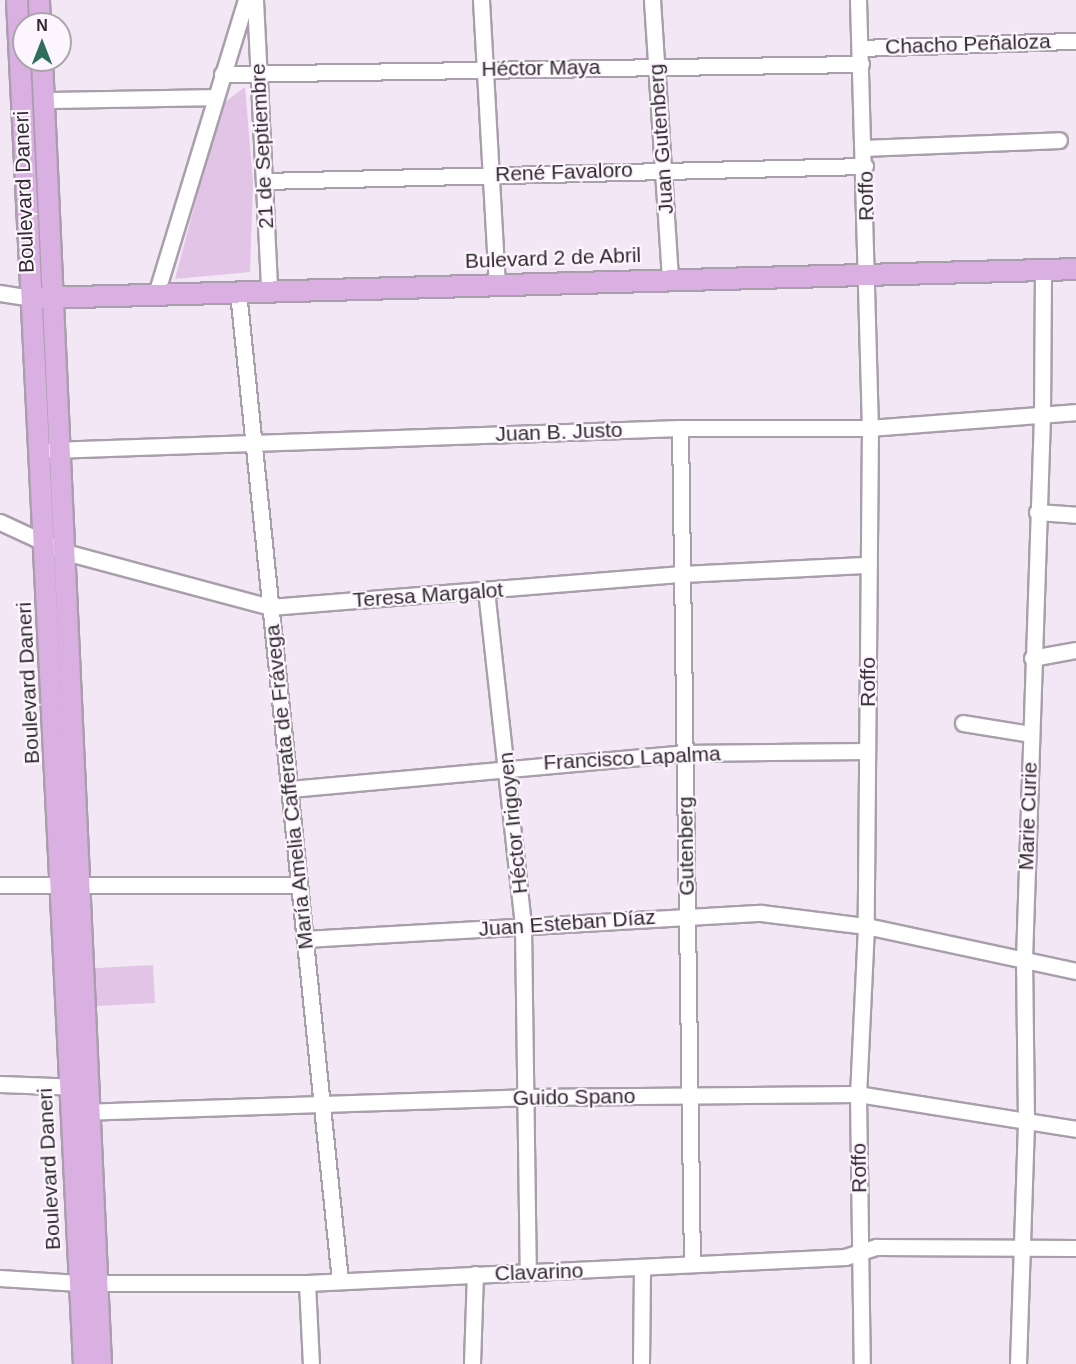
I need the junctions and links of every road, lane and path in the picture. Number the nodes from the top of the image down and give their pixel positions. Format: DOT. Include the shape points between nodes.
graph roads {
  1 [pos="16,0"];
  2 [pos="246,0"];
  3 [pos="255,0"];
  4 [pos="481,0"];
  5 [pos="652,0"];
  6 [pos="858,0"];
  7 [pos="1076,41"];
  8 [pos="860,48"];
  9 [pos="861,64"];
  10 [pos="656,66"];
  11 [pos="485,69"];
  12 [pos="43,72"];
  13 [pos="222,74"];
  14 [pos="258,74"];
  15 [pos="214,97"];
  16 [pos="44,100"];
  17 [pos="1059,140"];
  18 [pos="864,148"];
  19 [pos="865,166"];
  20 [pos="663,170"];
  21 [pos="491,174"];
  22 [pos="264,181"];
  23 [pos="48,196"];
  24 [pos="27,197"];
  25 [pos="1043,269"];
  26 [pos="1076,269"];
  27 [pos="867,272"];
  28 [pos="670,278"];
  29 [pos="497,284"];
  30 [pos="269,291"];
  31 [pos="238,292"];
  32 [pos="0,293"];
  33 [pos="156,294"];
  34 [pos="42,298"];
  35 [pos="1076,412"];
  36 [pos="1042,415"];
  37 [pos="680,428"];
  38 [pos="870,428"];
  39 [pos="254,442"];
  40 [pos="51,450"];
  41 [pos="1036,512"];
  42 [pos="1076,515"];
  43 [pos="0,522"];
  44 [pos="46,543"];
  45 [pos="65,552"];
  46 [pos="868,565"];
  47 [pos="682,574"];
  48 [pos="486,590"];
  49 [pos="270,606"];
  50 [pos="1076,650"];
  51 [pos="1032,658"];
  52 [pos="61,671"];
  53 [pos="963,723"];
  54 [pos="1030,734"];
  55 [pos="867,751"];
  56 [pos="684,753"];
  57 [pos="508,766"];
  58 [pos="290,789"];
  59 [pos="0,885"];
  60 [pos="299,885"];
  61 [pos="71,886"];
  62 [pos="687,915"];
  63 [pos="866,926"];
  64 [pos="524,927"];
  65 [pos="305,939"];
  66 [pos="1024,959"];
  67 [pos="1076,971"];
  68 [pos="0,1084"];
  69 [pos="78,1087"];
  70 [pos="858,1094"];
  71 [pos="690,1096"];
  72 [pos="528,1097"];
  73 [pos="322,1104"];
  74 [pos="79,1112"];
  75 [pos="1026,1122"];
  76 [pos="1076,1129"];
  77 [pos="1023,1246"];
  78 [pos="1076,1248"];
  79 [pos="860,1253"];
  80 [pos="692,1264"];
  81 [pos="642,1268"];
  82 [pos="528,1272"];
  83 [pos="475,1274"];
  84 [pos="0,1278"];
  85 [pos="340,1281"];
  86 [pos="88,1283"];
  87 [pos="308,1283"];
  88 [pos="472,1363"];
  89 [pos="84,1364"];
  90 [pos="101,1364"];
  91 [pos="311,1364"];
  92 [pos="641,1364"];
  93 [pos="862,1364"];
  94 [pos="1018,1364"];
  1 -- 24 [label="main road, Boulevard Daneri"];
  2 -- 13 [label="street"];
  3 -- 14 [label="street, 21 de Septiembre"];
  4 -- 11 [label="street"];
  5 -- 10 [label="street, Juan Gutenberg"];
  6 -- 8 [label="street, Roffo"];
  7 -- 8 [label="street, Chacho Peñaloza"];
  8 -- 9 [label="street, Roffo"];
  9 -- 10 [label="street, Héctor Maya"];
  9 -- 18 [label="street, Roffo"];
  10 -- 11 [label="street, Héctor Maya"];
  10 -- 20 [label="street, Juan Gutenberg"];
  11 -- 14 [label="street, Héctor Maya"];
  11 -- 21 [label="street"];
  12 -- 16 [label="main road, Boulevard Daneri"];
  13 -- 14 [label="street, Héctor Maya"];
  13 -- 15 [label="street"];
  14 -- 22 [label="street, 21 de Septiembre"];
  15 -- 16 [label="street"];
  15 -- 33 [label="street"];
  16 -- 23 [label="main road, Boulevard Daneri"];
  17 -- 18 [label="street"];
  18 -- 19 [label="street, Roffo"];
  19 -- 20 [label="street, René Favaloro"];
  19 -- 27 [label="street, Roffo"];
  20 -- 21 [label="street, René Favaloro"];
  20 -- 28 [label="street, Juan Gutenberg"];
  21 -- 22 [label="street, René Favaloro"];
  21 -- 29 [label="street"];
  22 -- 30 [label="street, 21 de Septiembre"];
  23 -- 24 [label="main road"];
  23 -- 34 [label="main road, Boulevard Daneri"];
  24 -- 34 [label="main road, Boulevard Daneri"];
  25 -- 26 [label="main road, Bulevard 2 de Abril"];
  25 -- 27 [label="main road, Bulevard 2 de Abril"];
  25 -- 36 [label="street, Marie Curie"];
  27 -- 28 [label="main road, Bulevard 2 de Abril"];
  27 -- 38 [label="street, Roffo"];
  28 -- 29 [label="main road, Bulevard 2 de Abril"];
  29 -- 30 [label="main road, Bulevard 2 de Abril"];
  30 -- 31 [label="main road, Bulevard 2 de Abril"];
  31 -- 33 [label="main road, Bulevard 2 de Abril"];
  31 -- 39 [label="street, María Amelia Cafferata de Frávega"];
  32 -- 34 [label="street"];
  33 -- 34 [label="main road, Bulevard 2 de Abril"];
  34 -- 40 [label="main road, Boulevard Daneri"];
  35 -- 36 [label="street, Juan B. Justo"];
  36 -- 38 [label="street, Juan B. Justo"];
  36 -- 41 [label="street, Marie Curie"];
  37 -- 38 [label="street, Juan B. Justo"];
  37 -- 39 [label="street, Juan B. Justo"];
  37 -- 47 [label="street, Gutenberg"];
  38 -- 46 [label="street, Roffo"];
  39 -- 40 [label="street, Juan B. Justo"];
  39 -- 49 [label="street, María Amelia Cafferata de Frávega"];
  40 -- 44 [label="main road, Boulevard Daneri"];
  40 -- 45 [label="main road, Boulevard Daneri"];
  41 -- 42 [label="street"];
  41 -- 51 [label="street, Marie Curie"];
  43 -- 44 [label="street, Teresa Margalot"];
  44 -- 45 [label="street, Teresa Margalot"];
  44 -- 52 [label="main road, Boulevard Daneri"];
  45 -- 49 [label="street, Teresa Margalot"];
  45 -- 52 [label="main road, Boulevard Daneri"];
  46 -- 47 [label="street, Teresa Margalot"];
  46 -- 55 [label="street, Roffo"];
  47 -- 48 [label="street, Teresa Margalot"];
  47 -- 56 [label="street, Gutenberg"];
  48 -- 49 [label="street, Teresa Margalot"];
  48 -- 57 [label="street, Héctor Irigoyen"];
  49 -- 58 [label="street, María Amelia Cafferata de Frávega"];
  50 -- 51 [label="street"];
  51 -- 54 [label="street, Marie Curie"];
  52 -- 61 [label="main road, Boulevard Daneri"];
  53 -- 54 [label="street"];
  54 -- 66 [label="street, Marie Curie"];
  55 -- 56 [label="street, Francisco Lapalma"];
  55 -- 63 [label="street, Roffo"];
  56 -- 57 [label="street, Francisco Lapalma"];
  56 -- 62 [label="street, Gutenberg"];
  57 -- 58 [label="street, Francisco Lapalma"];
  57 -- 64 [label="street, Héctor Irigoyen"];
  58 -- 60 [label="street, María Amelia Cafferata de Frávega"];
  59 -- 61 [label="street"];
  60 -- 61 [label="street"];
  60 -- 65 [label="street, María Amelia Cafferata de Frávega"];
  61 -- 69 [label="main road, Boulevard Daneri"];
  62 -- 63 [label="street, Juan Esteban Díaz" via="795,914"];
  62 -- 64 [label="street, Juan Esteban Díaz"];
  62 -- 71 [label="street, Gutenberg"];
  63 -- 66 [label="street, Juan Esteban Díaz"];
  63 -- 70 [label="street, Roffo"];
  64 -- 65 [label="street, Juan Esteban Díaz"];
  64 -- 72 [label="street, Héctor Irigoyen"];
  65 -- 73 [label="street, María Amelia Cafferata de Frávega"];
  66 -- 67 [label="street, Juan Esteban Díaz"];
  66 -- 75 [label="street, Marie Curie"];
  68 -- 69 [label="street"];
  69 -- 74 [label="main road, Boulevard Daneri"];
  70 -- 71 [label="street, Guido Spano"];
  70 -- 75 [label="street, Guido Spano"];
  70 -- 79 [label="street, Roffo"];
  71 -- 72 [label="street, Guido Spano"];
  71 -- 80 [label="street, Gutenberg"];
  72 -- 73 [label="street, Guido Spano"];
  72 -- 82 [label="street, Héctor Irigoyen"];
  73 -- 74 [label="street, Guido Spano"];
  73 -- 85 [label="street, María Amelia Cafferata de Frávega"];
  74 -- 86 [label="main road, Boulevard Daneri"];
  75 -- 76 [label="street, Guido Spano"];
  75 -- 77 [label="street, Marie Curie"];
  77 -- 78 [label="street, Clavarino"];
  77 -- 79 [label="street, Clavarino" via="876,1247"];
  77 -- 94 [label="street, Marie Curie"];
  79 -- 80 [label="street, Clavarino" via="845,1257"];
  79 -- 93 [label="street, Roffo"];
  80 -- 81 [label="street, Clavarino"];
  81 -- 82 [label="street, Clavarino"];
  81 -- 92 [label="street"];
  82 -- 83 [label="street, Clavarino"];
  83 -- 85 [label="street, Clavarino"];
  83 -- 88 [label="street"];
  84 -- 86 [label="street, Clavarino"];
  85 -- 87 [label="street, Clavarino"];
  86 -- 87 [label="street, Clavarino"];
  86 -- 89 [label="main road, Boulevard Daneri"];
  86 -- 90 [label="main road, Boulevard Daneri"];
  87 -- 91 [label="street"];
}
